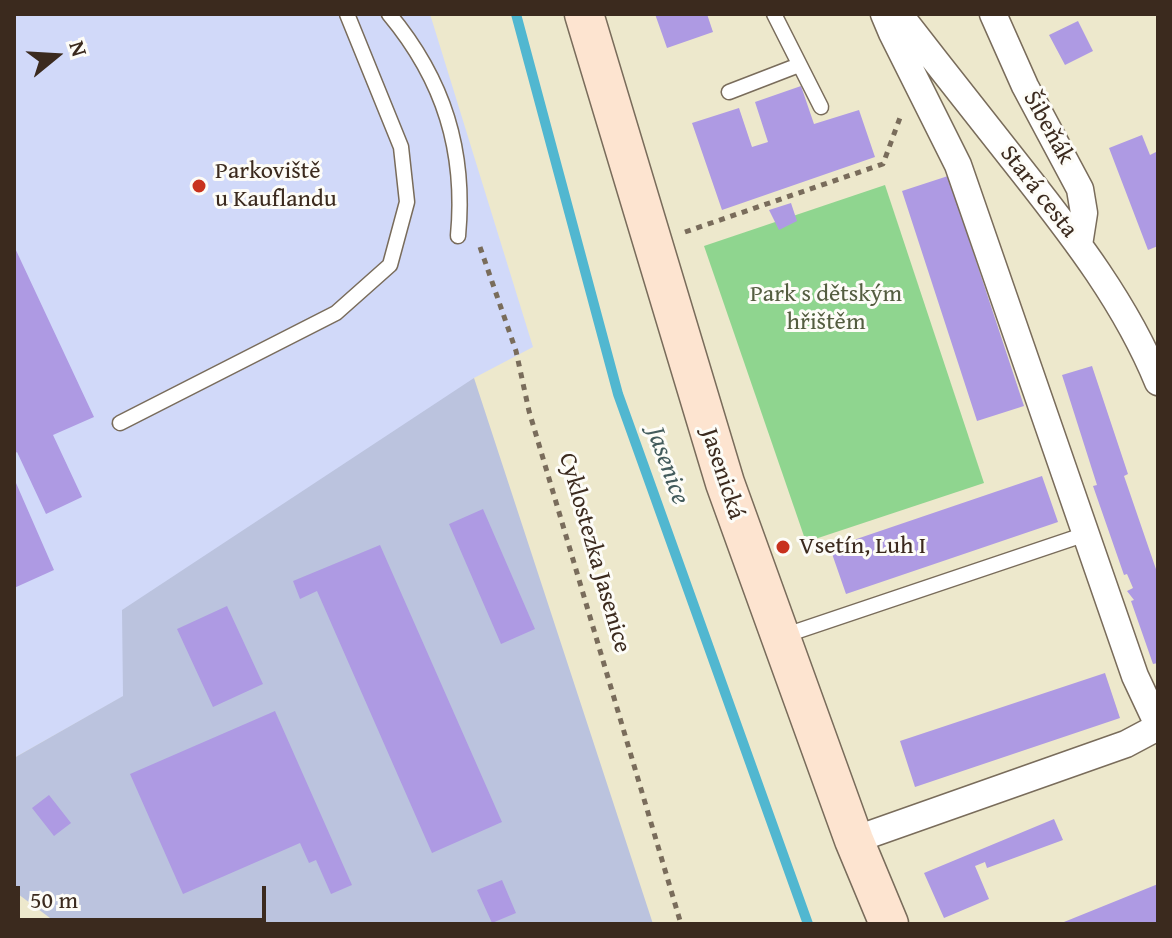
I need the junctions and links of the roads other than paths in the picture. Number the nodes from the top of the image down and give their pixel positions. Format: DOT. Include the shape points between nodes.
graph roads {
  1 [pos="347,14"];
  2 [pos="389,14"];
  3 [pos="584,14"];
  4 [pos="774,14"];
  5 [pos="884,14"];
  6 [pos="899,14"];
  7 [pos="993,14"];
  8 [pos="799,65"];
  9 [pos="729,92"];
  10 [pos="821,107"];
  11 [pos="458,236"];
  12 [pos="1079,245"];
  13 [pos="1158,382"];
  14 [pos="120,423"];
  15 [pos="1086,534"];
  16 [pos="779,637"];
  17 [pos="1158,726"];
  18 [pos="854,840"];
  19 [pos="889,924"];
  1 -- 14 [label="lane" via="401,147 407,202 390,265 336,313"];
  2 -- 11 [label="lane" via="419,51 442,102 462,195"];
  3 -- 16 [label="street, Jasenická" via="711,439"];
  4 -- 8 [label="lane"];
  5 -- 15 [label="street" via="958,165"];
  6 -- 12 [label="street, Stará cesta"];
  7 -- 12 [label="street, Šibeňák" via="1080,189 1084,213"];
  8 -- 9 [label="lane"];
  8 -- 10 [label="lane"];
  12 -- 13 [label="street, Stará cesta" via="1117,299"];
  15 -- 16 [label="lane"];
  15 -- 17 [label="street"];
  16 -- 18 [label="street, Jasenická"];
  17 -- 18 [label="street" via="1126,744"];
  18 -- 19 [label="street, Jasenická"];
}
